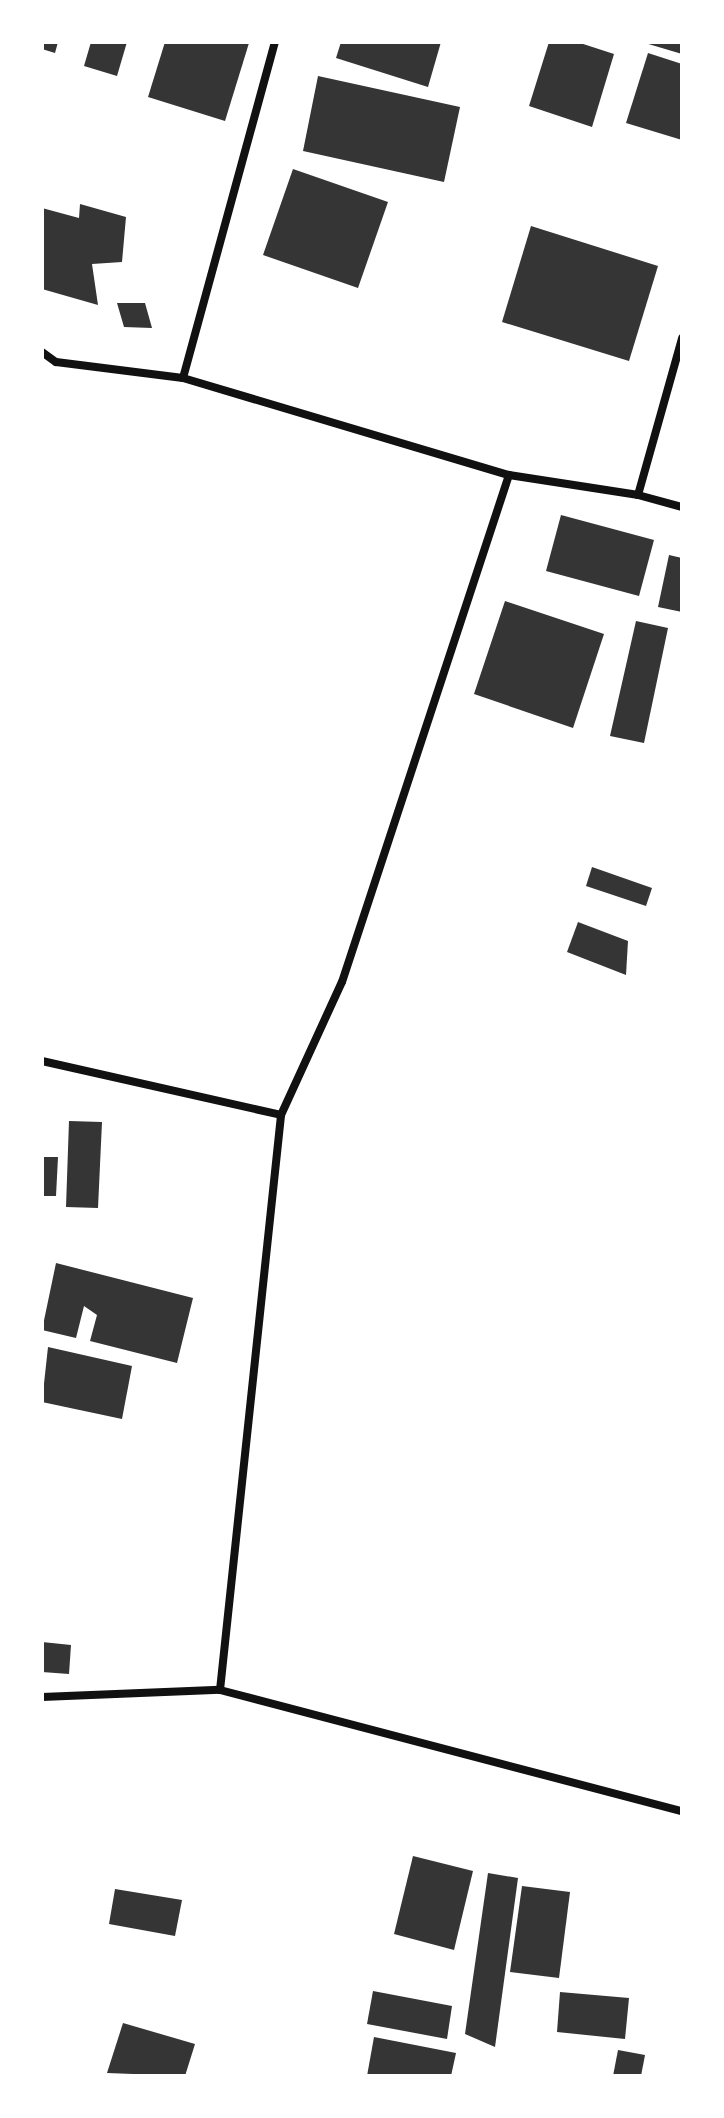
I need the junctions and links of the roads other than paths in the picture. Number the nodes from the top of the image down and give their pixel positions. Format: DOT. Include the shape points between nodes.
graph roads {
  1 [pos="275,42"];
  2 [pos="682,338"];
  3 [pos="42,352"];
  4 [pos="183,378"];
  5 [pos="509,475"];
  6 [pos="638,495"];
  7 [pos="682,507"];
  8 [pos="42,1061"];
  9 [pos="281,1115"];
  10 [pos="220,1690"];
  11 [pos="42,1697"];
  12 [pos="682,1811"];
  1 -- 4 [label="street"];
  2 -- 6 [label="street"];
  3 -- 4 [label="street" via="56,362"];
  4 -- 5 [label="street"];
  5 -- 6 [label="street"];
  5 -- 9 [label="street" via="342,982"];
  6 -- 7 [label="street"];
  8 -- 9 [label="street"];
  9 -- 10 [label="street"];
  10 -- 11 [label="street"];
  10 -- 12 [label="street"];
}
